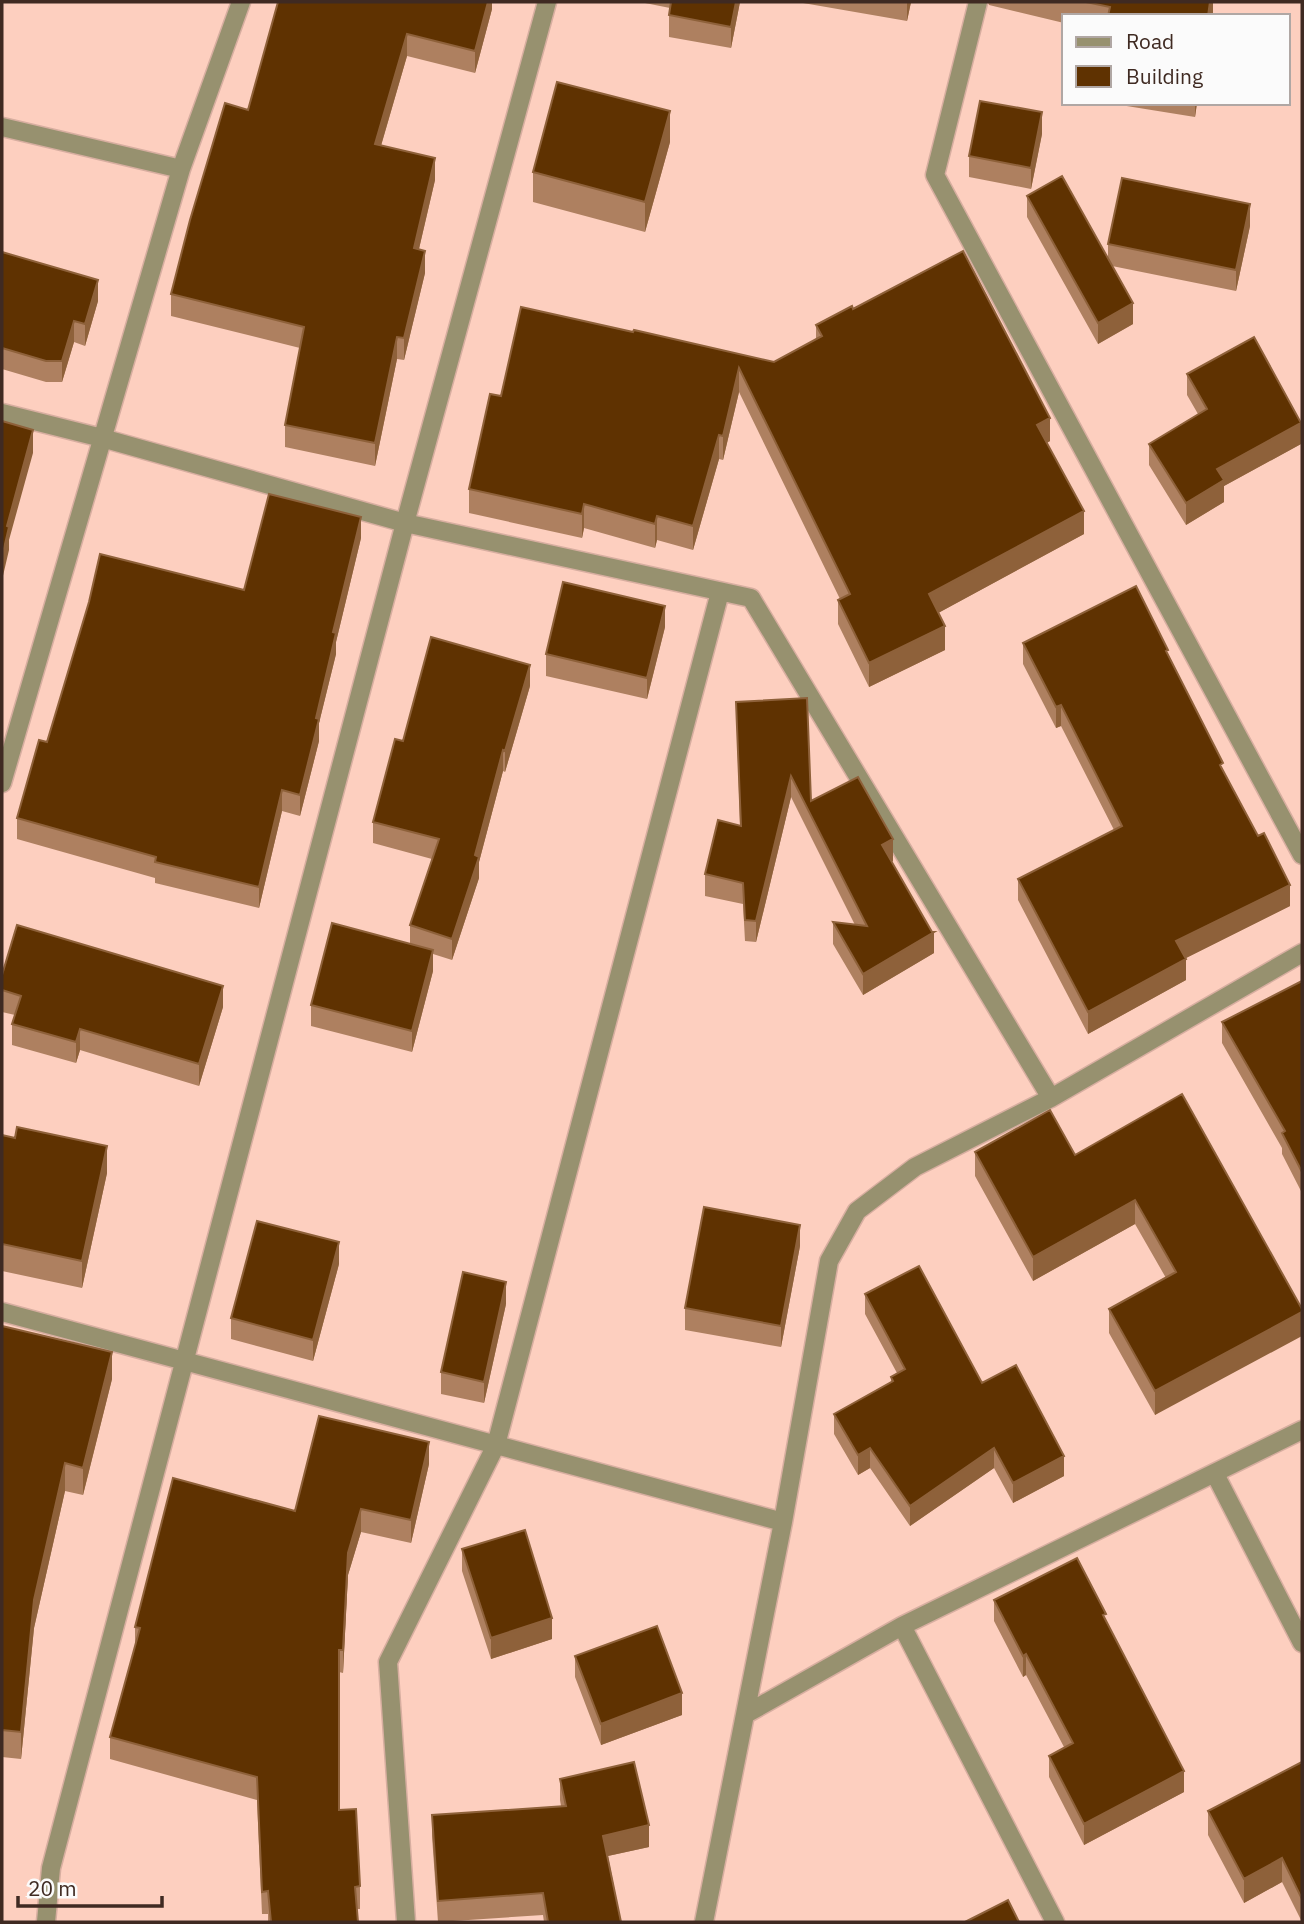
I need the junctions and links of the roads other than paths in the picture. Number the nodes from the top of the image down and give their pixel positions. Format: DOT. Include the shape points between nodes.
graph roads {
  1 [pos="241,2"];
  2 [pos="547,2"];
  3 [pos="978,2"];
  4 [pos="2,127"];
  5 [pos="181,169"];
  6 [pos="2,413"];
  7 [pos="102,438"];
  8 [pos="405,523"];
  9 [pos="720,592"];
  10 [pos="2,783"];
  11 [pos="1302,855"];
  12 [pos="1302,953"];
  13 [pos="1051,1098"];
  14 [pos="2,1312"];
  15 [pos="185,1362"];
  16 [pos="1302,1430"];
  17 [pos="496,1445"];
  18 [pos="1215,1474"];
  19 [pos="783,1522"];
  20 [pos="902,1626"];
  21 [pos="1302,1643"];
  22 [pos="746,1714"];
  23 [pos="46,1922"];
  24 [pos="406,1922"];
  25 [pos="704,1922"];
  26 [pos="1055,1922"];
  1 -- 5 [label="street"];
  2 -- 8 [label="street"];
  3 -- 11 [label="street" via="934,175"];
  4 -- 5 [label="street"];
  5 -- 7 [label="street"];
  6 -- 7 [label="street"];
  7 -- 8 [label="street"];
  7 -- 10 [label="street"];
  8 -- 9 [label="street"];
  8 -- 15 [label="street"];
  9 -- 13 [label="street" via="751,598"];
  9 -- 17 [label="street"];
  12 -- 13 [label="street"];
  13 -- 19 [label="street" via="915,1167 857,1211 829,1261"];
  14 -- 15 [label="street"];
  15 -- 17 [label="street"];
  15 -- 23 [label="street" via="51,1868"];
  16 -- 18 [label="street"];
  17 -- 19 [label="street"];
  17 -- 24 [label="street" via="388,1662"];
  18 -- 20 [label="street"];
  18 -- 21 [label="street"];
  19 -- 22 [label="street"];
  20 -- 22 [label="street"];
  20 -- 26 [label="street"];
  22 -- 25 [label="street"];
}
